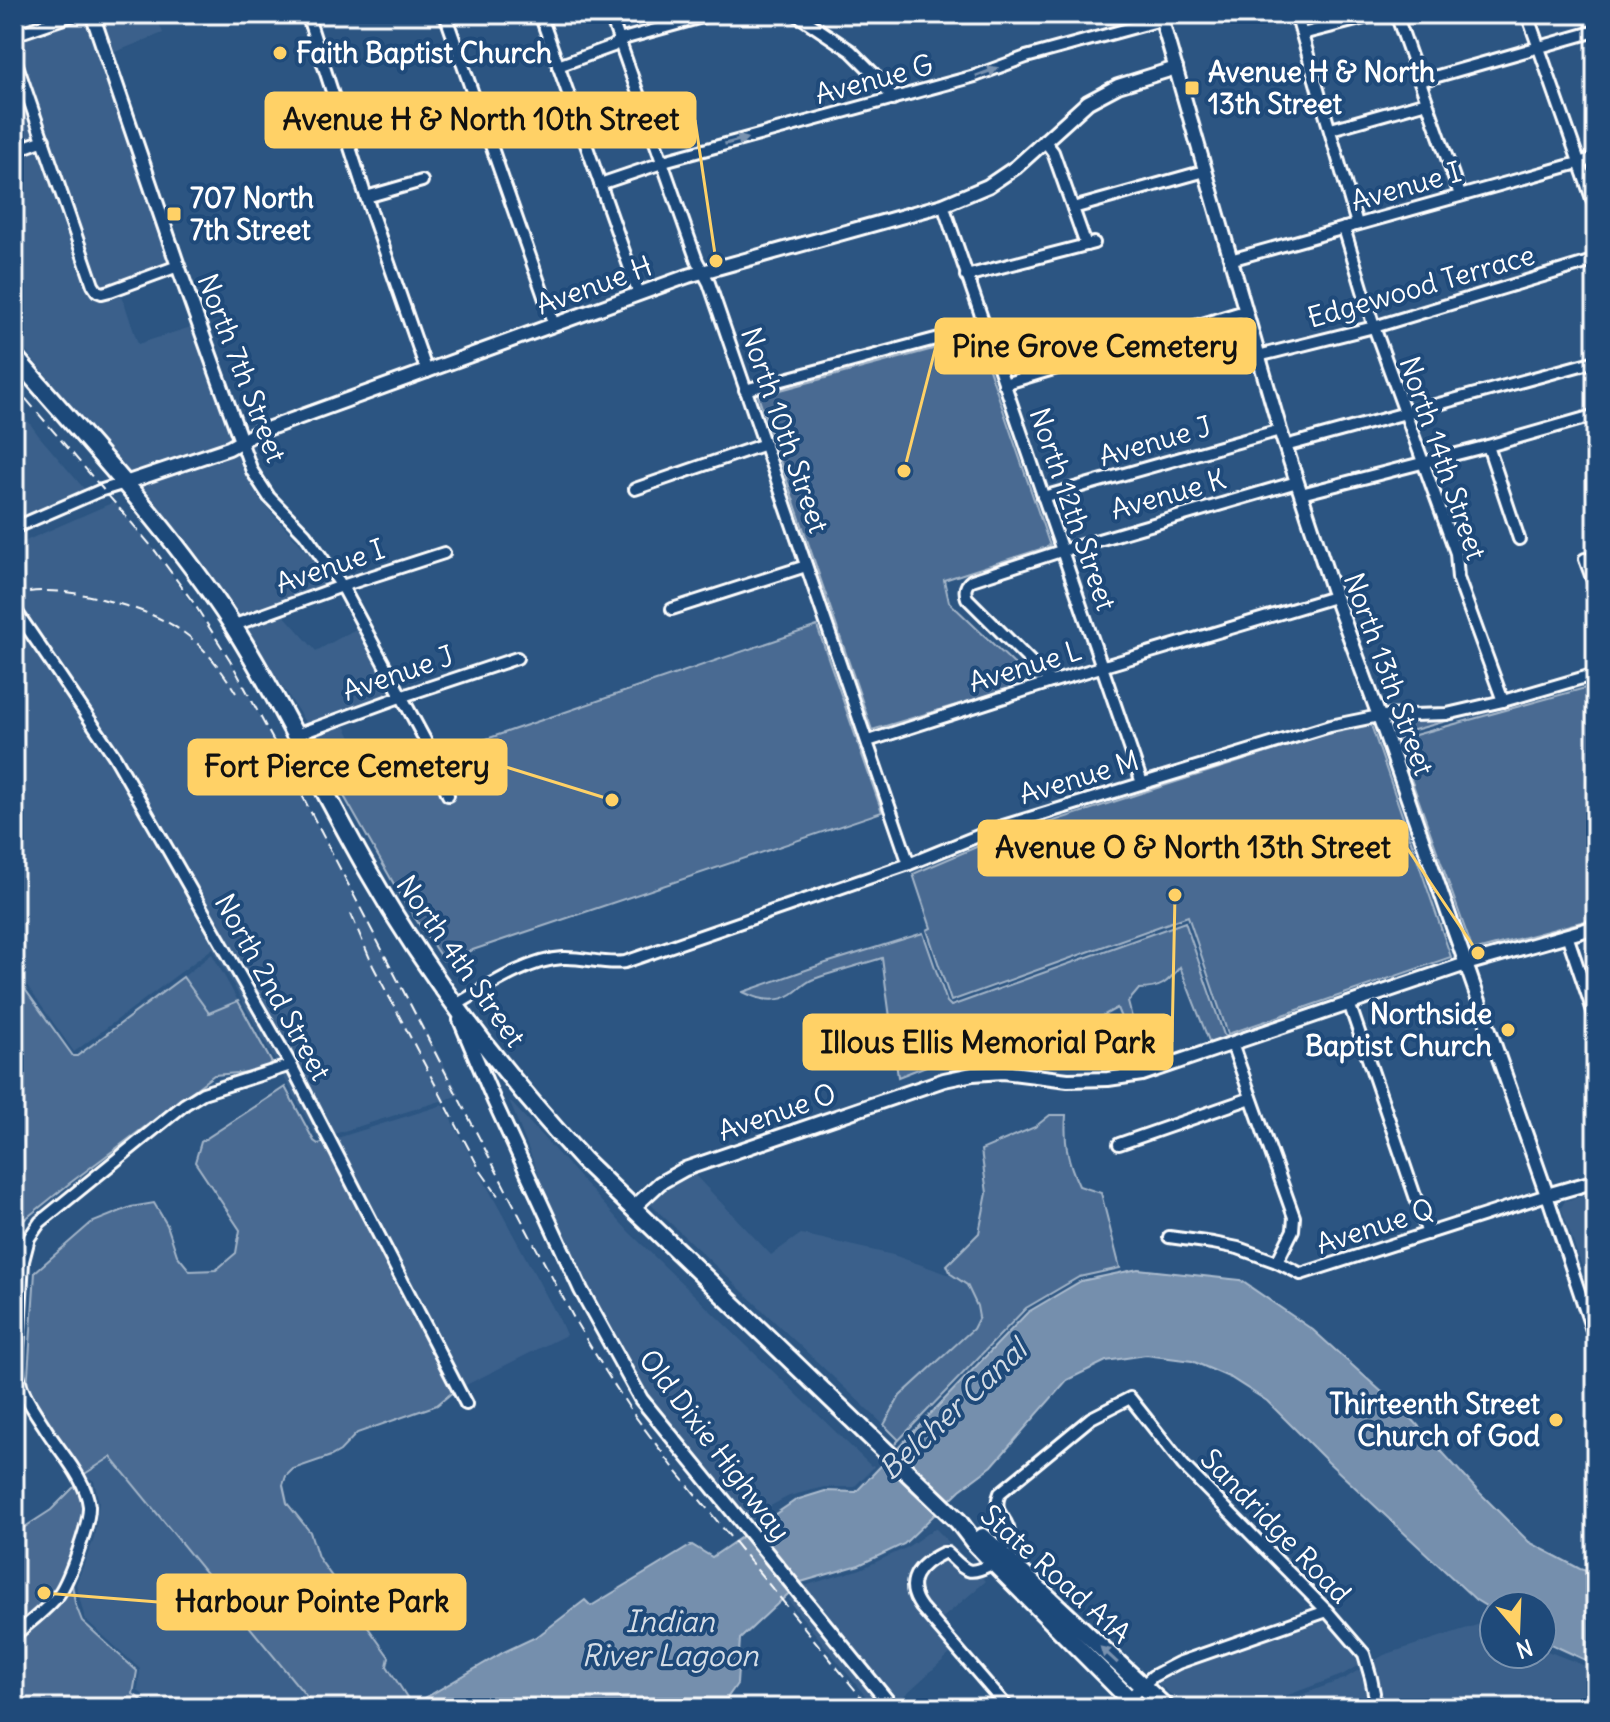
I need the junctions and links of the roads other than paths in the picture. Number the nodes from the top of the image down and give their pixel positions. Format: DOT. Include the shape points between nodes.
graph roads {
  1 [pos="76,14"];
  2 [pos="92,14"];
  3 [pos="307,14"];
  4 [pos="445,14"];
  5 [pos="540,14"];
  6 [pos="610,14"];
  7 [pos="713,14"];
  8 [pos="796,14"];
  9 [pos="1296,14"];
  10 [pos="1380,14"];
  11 [pos="1396,14"];
  12 [pos="1527,14"];
  13 [pos="1161,17"];
  14 [pos="1596,31"];
  15 [pos="1302,34"];
  16 [pos="14,35"];
  17 [pos="619,40"];
  18 [pos="1538,46"];
  19 [pos="14,56"];
  20 [pos="558,66"];
  21 [pos="1176,68"];
  22 [pos="1420,81"];
  23 [pos="893,99"];
  24 [pos="1427,102"];
  25 [pos="1331,129"];
  26 [pos="44,140"];
  27 [pos="1044,140"];
  28 [pos="14,151"];
  29 [pos="1596,158"];
  30 [pos="1580,162"];
  31 [pos="662,163"];
  32 [pos="1205,171"];
  33 [pos="422,181"];
  34 [pos="600,184"];
  35 [pos="1460,195"];
  36 [pos="366,197"];
  37 [pos="943,205"];
  38 [pos="1073,208"];
  39 [pos="1596,210"];
  40 [pos="1357,224"];
  41 [pos="1344,228"];
  42 [pos="1230,260"];
  43 [pos="1596,260"];
  44 [pos="178,266"];
  45 [pos="703,272"];
  46 [pos="966,276"];
  47 [pos="639,294"];
  48 [pos="1245,311"];
  49 [pos="554,325"];
  50 [pos="984,326"];
  51 [pos="1374,327"];
  52 [pos="14,356"];
  53 [pos="1258,356"];
  54 [pos="1596,361"];
  55 [pos="427,372"];
  56 [pos="1004,384"];
  57 [pos="745,390"];
  58 [pos="1404,414"];
  59 [pos="1596,415"];
  60 [pos="1280,430"];
  61 [pos="241,441"];
  62 [pos="765,444"];
  63 [pos="1285,446"];
  64 [pos="1488,446"];
  65 [pos="1424,463"];
  66 [pos="125,483"];
  67 [pos="1299,488"];
  68 [pos="635,489"];
  69 [pos="1043,497"];
  70 [pos="14,528"];
  71 [pos="1519,539"];
  72 [pos="1061,551"];
  73 [pos="444,553"];
  74 [pos="1585,559"];
  75 [pos="806,566"];
  76 [pos="342,586"];
  77 [pos="1596,589"];
  78 [pos="1334,597"];
  79 [pos="14,608"];
  80 [pos="672,609"];
  81 [pos="232,626"];
  82 [pos="517,658"];
  83 [pos="1103,667"];
  84 [pos="1596,674"];
  85 [pos="1051,682"];
  86 [pos="400,697"];
  87 [pos="1503,701"];
  88 [pos="1379,716"];
  89 [pos="296,735"];
  90 [pos="868,741"];
  91 [pos="1142,783"];
  92 [pos="448,795"];
  93 [pos="909,864"];
  94 [pos="1596,927"];
  95 [pos="1567,935"];
  96 [pos="1466,964"];
  97 [pos="1349,1003"];
  98 [pos="454,1006"];
  99 [pos="1596,1020"];
  100 [pos="1232,1044"];
  101 [pos="291,1065"];
  102 [pos="511,1078"];
  103 [pos="1251,1098"];
  104 [pos="494,1101"];
  105 [pos="1119,1144"];
  106 [pos="1596,1181"];
  107 [pos="1547,1195"];
  108 [pos="632,1209"];
  109 [pos="1428,1234"];
  110 [pos="1169,1237"];
  111 [pos="1277,1262"];
  112 [pos="1596,1342"];
  113 [pos="466,1404"];
  114 [pos="958,1521"];
  115 [pos="997,1558"];
  116 [pos="1327,1611"];
  117 [pos="14,1636"];
  118 [pos="1142,1685"];
  119 [pos="1374,1693"];
  120 [pos="1134,1703"];
  121 [pos="893,1708"];
  122 [pos="1008,1708"];
  123 [pos="1166,1708"];
  1 -- 16 [label="street"];
  2 -- 44 [label="street, North 7th Street"];
  3 -- 36 [label="street"];
  4 -- 49 [label="street"];
  5 -- 20 [label="street"];
  6 -- 17 [label="street, North 10th Street"];
  7 -- 17 [label="street"];
  8 -- 23 [label="street" via="851,51"];
  9 -- 15 [label="street"];
  10 -- 15 [label="street"];
  11 -- 22 [label="street"];
  12 -- 18 [label="street"];
  13 -- 21 [label="street, North 13th Street"];
  23 -- 13 [label="street, Avenue G, one-way"];
  14 -- 18 [label="street"];
  15 -- 25 [label="street"];
  17 -- 20 [label="street"];
  17 -- 31 [label="street, North 10th Street"];
  18 -- 22 [label="street"];
  18 -- 30 [label="street"];
  19 -- 26 [label="street"];
  20 -- 34 [label="street"];
  21 -- 27 [label="street, Avenue H" via="1118,86 1088,102"];
  21 -- 32 [label="street, North 13th Street"];
  22 -- 24 [label="street"];
  31 -- 23 [label="street, Avenue G, one-way"];
  24 -- 25 [label="street"];
  24 -- 35 [label="street"];
  25 -- 40 [label="street"];
  26 -- 28 [label="street"];
  26 -- 44 [label="street" via="97,291"];
  27 -- 37 [label="street, Avenue H" via="988,186"];
  27 -- 38 [label="street"];
  29 -- 30 [label="street, Avenue I"];
  30 -- 35 [label="street, Avenue I"];
  30 -- 39 [label="street"];
  31 -- 34 [label="street, Avenue G"];
  31 -- 45 [label="street, North 10th Street"];
  32 -- 38 [label="street"];
  32 -- 42 [label="street, North 13th Street"];
  33 -- 36 [label="street"];
  34 -- 47 [label="street"];
  35 -- 40 [label="street, Avenue I"];
  36 -- 55 [label="street"];
  37 -- 45 [label="street, Avenue H"];
  37 -- 46 [label="street, North 12th Street"];
  38 -- 46 [label="street" via="1090,244"];
  40 -- 41 [label="street, Avenue I"];
  41 -- 42 [label="street, Avenue I"];
  41 -- 51 [label="street, North 14th Street"];
  42 -- 48 [label="street, North 13th Street"];
  43 -- 51 [label="street, Edgewood Terrace"];
  44 -- 61 [label="street, North 7th Street"];
  45 -- 47 [label="street, Avenue H"];
  45 -- 57 [label="street, North 10th Street"];
  46 -- 50 [label="street, North 12th Street"];
  47 -- 49 [label="street, Avenue H"];
  48 -- 53 [label="street, North 13th Street"];
  48 -- 56 [label="street"];
  49 -- 55 [label="street, Avenue H"];
  50 -- 56 [label="street, North 12th Street"];
  50 -- 57 [label="street"];
  51 -- 53 [label="street, Edgewood Terrace"];
  51 -- 58 [label="street, North 14th Street"];
  52 -- 66 [label="main road, North 4th Street"];
  53 -- 60 [label="street, North 13th Street"];
  54 -- 58 [label="street"];
  55 -- 61 [label="street, Avenue H"];
  56 -- 69 [label="street, North 12th Street"];
  57 -- 62 [label="street, North 10th Street"];
  58 -- 63 [label="street"];
  58 -- 65 [label="street, North 14th Street"];
  59 -- 64 [label="street, Avenue K"];
  60 -- 63 [label="street, North 13th Street"];
  60 -- 69 [label="street, Avenue J"];
  61 -- 66 [label="street, Avenue H"];
  61 -- 76 [label="street, North 7th Street" via="269,497 305,534"];
  62 -- 68 [label="street"];
  62 -- 75 [label="street, North 10th Street"];
  63 -- 67 [label="street, North 13th Street"];
  64 -- 65 [label="street, Avenue K"];
  64 -- 71 [label="street"];
  65 -- 67 [label="street, Avenue K"];
  65 -- 87 [label="street, North 14th Street"];
  66 -- 70 [label="street, Avenue H"];
  66 -- 81 [label="main road, North 4th Street"];
  67 -- 72 [label="street, Avenue K"];
  67 -- 78 [label="street, North 13th Street"];
  69 -- 72 [label="street, North 12th Street"];
  72 -- 83 [label="street, North 12th Street"];
  72 -- 85 [label="street, Avenue K" via="972,580 965,588 967,598"];
  73 -- 76 [label="street, Avenue I"];
  74 -- 77 [label="street"];
  75 -- 80 [label="street"];
  75 -- 90 [label="street, North 10th Street"];
  76 -- 81 [label="street, Avenue I"];
  76 -- 86 [label="street, North 7th Street"];
  78 -- 83 [label="street, Avenue L"];
  78 -- 88 [label="street, North 13th Street"];
  79 -- 101 [label="street, North 2nd Street" via="115,757"];
  81 -- 89 [label="main road, North 4th Street"];
  82 -- 86 [label="street, Avenue J"];
  83 -- 85 [label="street, Avenue L"];
  83 -- 91 [label="street, North 12th Street"];
  84 -- 87 [label="street, Avenue M"];
  85 -- 90 [label="street, Avenue L"];
  86 -- 89 [label="street, Avenue J"];
  86 -- 92 [label="street, North 7th Street" via="432,753"];
  87 -- 88 [label="street, Avenue M" via="1447,714"];
  88 -- 91 [label="street, Avenue M"];
  88 -- 96 [label="street, North 13th Street"];
  89 -- 98 [label="main road, North 4th Street" via="369,873"];
  90 -- 93 [label="street, North 10th Street"];
  91 -- 93 [label="street, Avenue M" via="996,828"];
  93 -- 98 [label="street, Avenue M" via="625,962 548,960"];
  94 -- 95 [label="street, Avenue O"];
  95 -- 96 [label="street, Avenue O"];
  95 -- 99 [label="street"];
  96 -- 97 [label="street, Avenue O"];
  96 -- 107 [label="street, North 13th Street"];
  97 -- 100 [label="street, Avenue O"];
  97 -- 109 [label="street"];
  98 -- 102 [label="main road, North 4th Street"];
  98 -- 104 [label="street, Old Dixie Highway"];
  100 -- 103 [label="street"];
  100 -- 108 [label="street, Avenue O" via="1142,1074 1108,1079 1003,1072 944,1080 685,1169"];
  101 -- 113 [label="street, North 2nd Street"];
  101 -- 117 [label="street" via="203,1093 185,1104 40,1222 29,1238 23,1261 18,1381 75,1471 89,1506 59,1594"];
  102 -- 104 [label="street" via="495,1088"];
  102 -- 108 [label="main road, North 4th Street"];
  103 -- 105 [label="street"];
  103 -- 111 [label="street" via="1294,1217"];
  104 -- 121 [label="street, Old Dixie Highway" via="581,1290 641,1399"];
  106 -- 107 [label="street, Avenue Q"];
  107 -- 109 [label="street, Avenue Q"];
  107 -- 112 [label="street, North 13th Street"];
  108 -- 114 [label="main road, North 4th Street"];
  109 -- 111 [label="street, Avenue Q" via="1309,1273"];
  110 -- 111 [label="street, Avenue Q" via="1238,1248"];
  114 -- 115 [label="main road, State Road A1A" via="974,1542"];
  115 -- 116 [label="street, Sandridge Road" via="1009,1533 997,1506 1000,1493 1091,1418 1130,1398 1183,1465"];
  118 -- 115 [label="main road, State Road A1A, one-way"];
  115 -- 120 [label="main road, State Road A1A"];
  115 -- 122 [label="street" via="970,1572 947,1553 937,1555 917,1572 913,1590 921,1607"];
  116 -- 118 [label="street" via="1178,1663"];
  116 -- 119 [label="street, Sandridge Road" via="1364,1654"];
  118 -- 120 [label="street"];
  118 -- 123 [label="main road, State Road A1A"];
}
